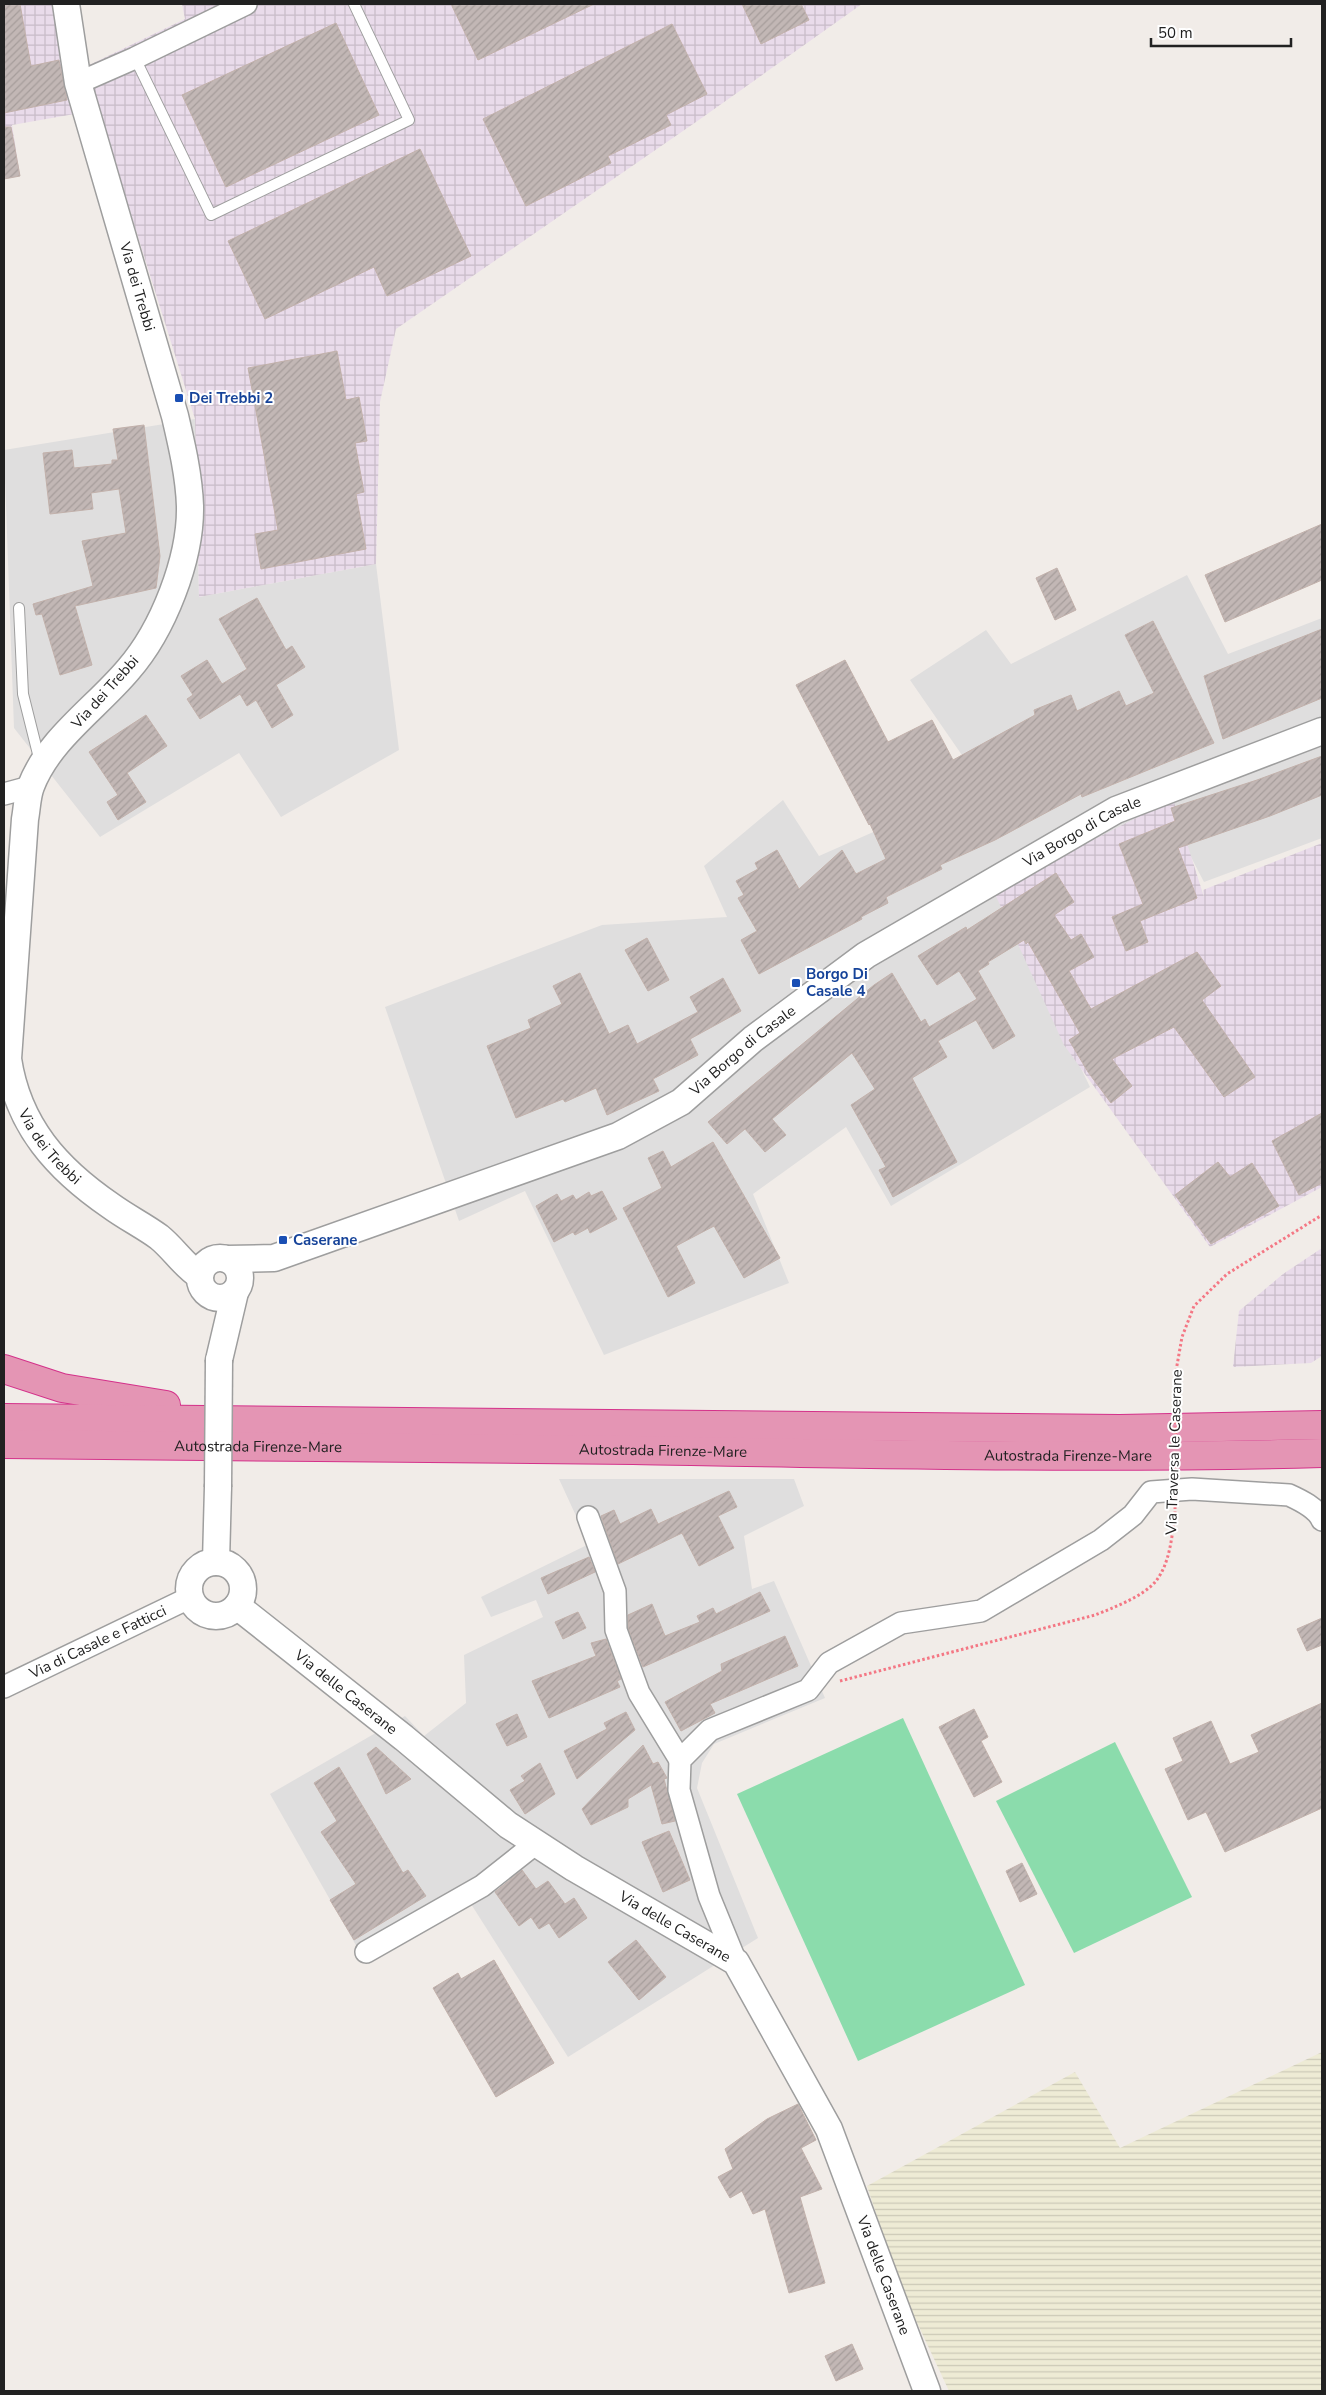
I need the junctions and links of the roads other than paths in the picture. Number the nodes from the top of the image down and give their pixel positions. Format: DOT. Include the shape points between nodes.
graph roads {
  1 [pos="66,4"];
  2 [pos="246,4"];
  3 [pos="354,4"];
  4 [pos="136,58"];
  5 [pos="78,83"];
  6 [pos="19,608"];
  7 [pos="1322,732"];
  8 [pos="35,776"];
  9 [pos="4,794"];
  10 [pos="274,1258"];
  11 [pos="213,1272"];
  12 [pos="237,1288"];
  13 [pos="219,1360"];
  14 [pos="4,1369"];
  15 [pos="4,1418"];
  16 [pos="287,1420"];
  17 [pos="1322,1425"];
  18 [pos="4,1444"];
  19 [pos="1322,1453"];
  20 [pos="588,1517"];
  21 [pos="1322,1520"];
  22 [pos="216,1562"];
  23 [pos="191,1597"];
  24 [pos="238,1606"];
  25 [pos="4,1687"];
  26 [pos="680,1760"];
  27 [pos="535,1844"];
  28 [pos="366,1952"];
  29 [pos="736,1962"];
  30 [pos="927,2391"];
  1 -- 5 [label="street, Via dei Trebbi"];
  2 -- 4 [label="street"];
  3 -- 4 [label="lane" via="409,120 211,216"];
  4 -- 5 [label="street"];
  5 -- 8 [label="street, Via dei Trebbi" via="175,416 187,472 190,507 188,531 175,583 154,633 129,670 53,748"];
  6 -- 8 [label="lane" via="23,694"];
  7 -- 10 [label="street, Via Borgo di Casale" via="1116,810 866,954 753,1039 681,1102 618,1136"];
  8 -- 9 [label="street"];
  8 -- 11 [label="street, Via dei Trebbi" via="25,819 10,1001 10,1076 25,1117 53,1158 88,1190 159,1237 193,1272"];
  10 -- 11 [label="street, Via Borgo di Casale"];
  10 -- 12 [label="street, Via Borgo di Casale"];
  11 -- 12 [label="street" via="219,1298 225,1298"];
  11 -- 13 [label="street"];
  12 -- 13 [label="street"];
  13 -- 22 [label="street, bridge"];
  14 -- 16 [label="highway" via="62,1388 106,1396"];
  15 -- 16 [label="highway, Autostrada Firenze-Mare"];
  16 -- 17 [label="highway, Autostrada Firenze-Mare" via="1120,1429"];
  18 -- 19 [label="highway, Autostrada Firenze-Mare" via="975,1457"];
  20 -- 26 [label="street" via="615,1591 616,1630 639,1693"];
  21 -- 26 [label="street" via="1302,1501 1289,1495 1192,1489 1151,1492 1132,1515 1101,1540 981,1611 901,1623 829,1663 808,1690 710,1730"];
  22 -- 23 [label="street" via="200,1568 195,1574"];
  22 -- 24 [label="street" via="230,1566 240,1577 243,1592"];
  23 -- 24 [label="street" via="200,1610 216,1616"];
  23 -- 25 [label="street, Via di Casale e Fatticci"];
  24 -- 27 [label="street, Via delle Caserane"];
  26 -- 29 [label="street" via="679,1790 709,1896"];
  27 -- 28 [label="street" via="482,1886"];
  27 -- 29 [label="street, Via delle Caserane"];
  29 -- 30 [label="street, Via delle Caserane" via="829,2129"];
}
